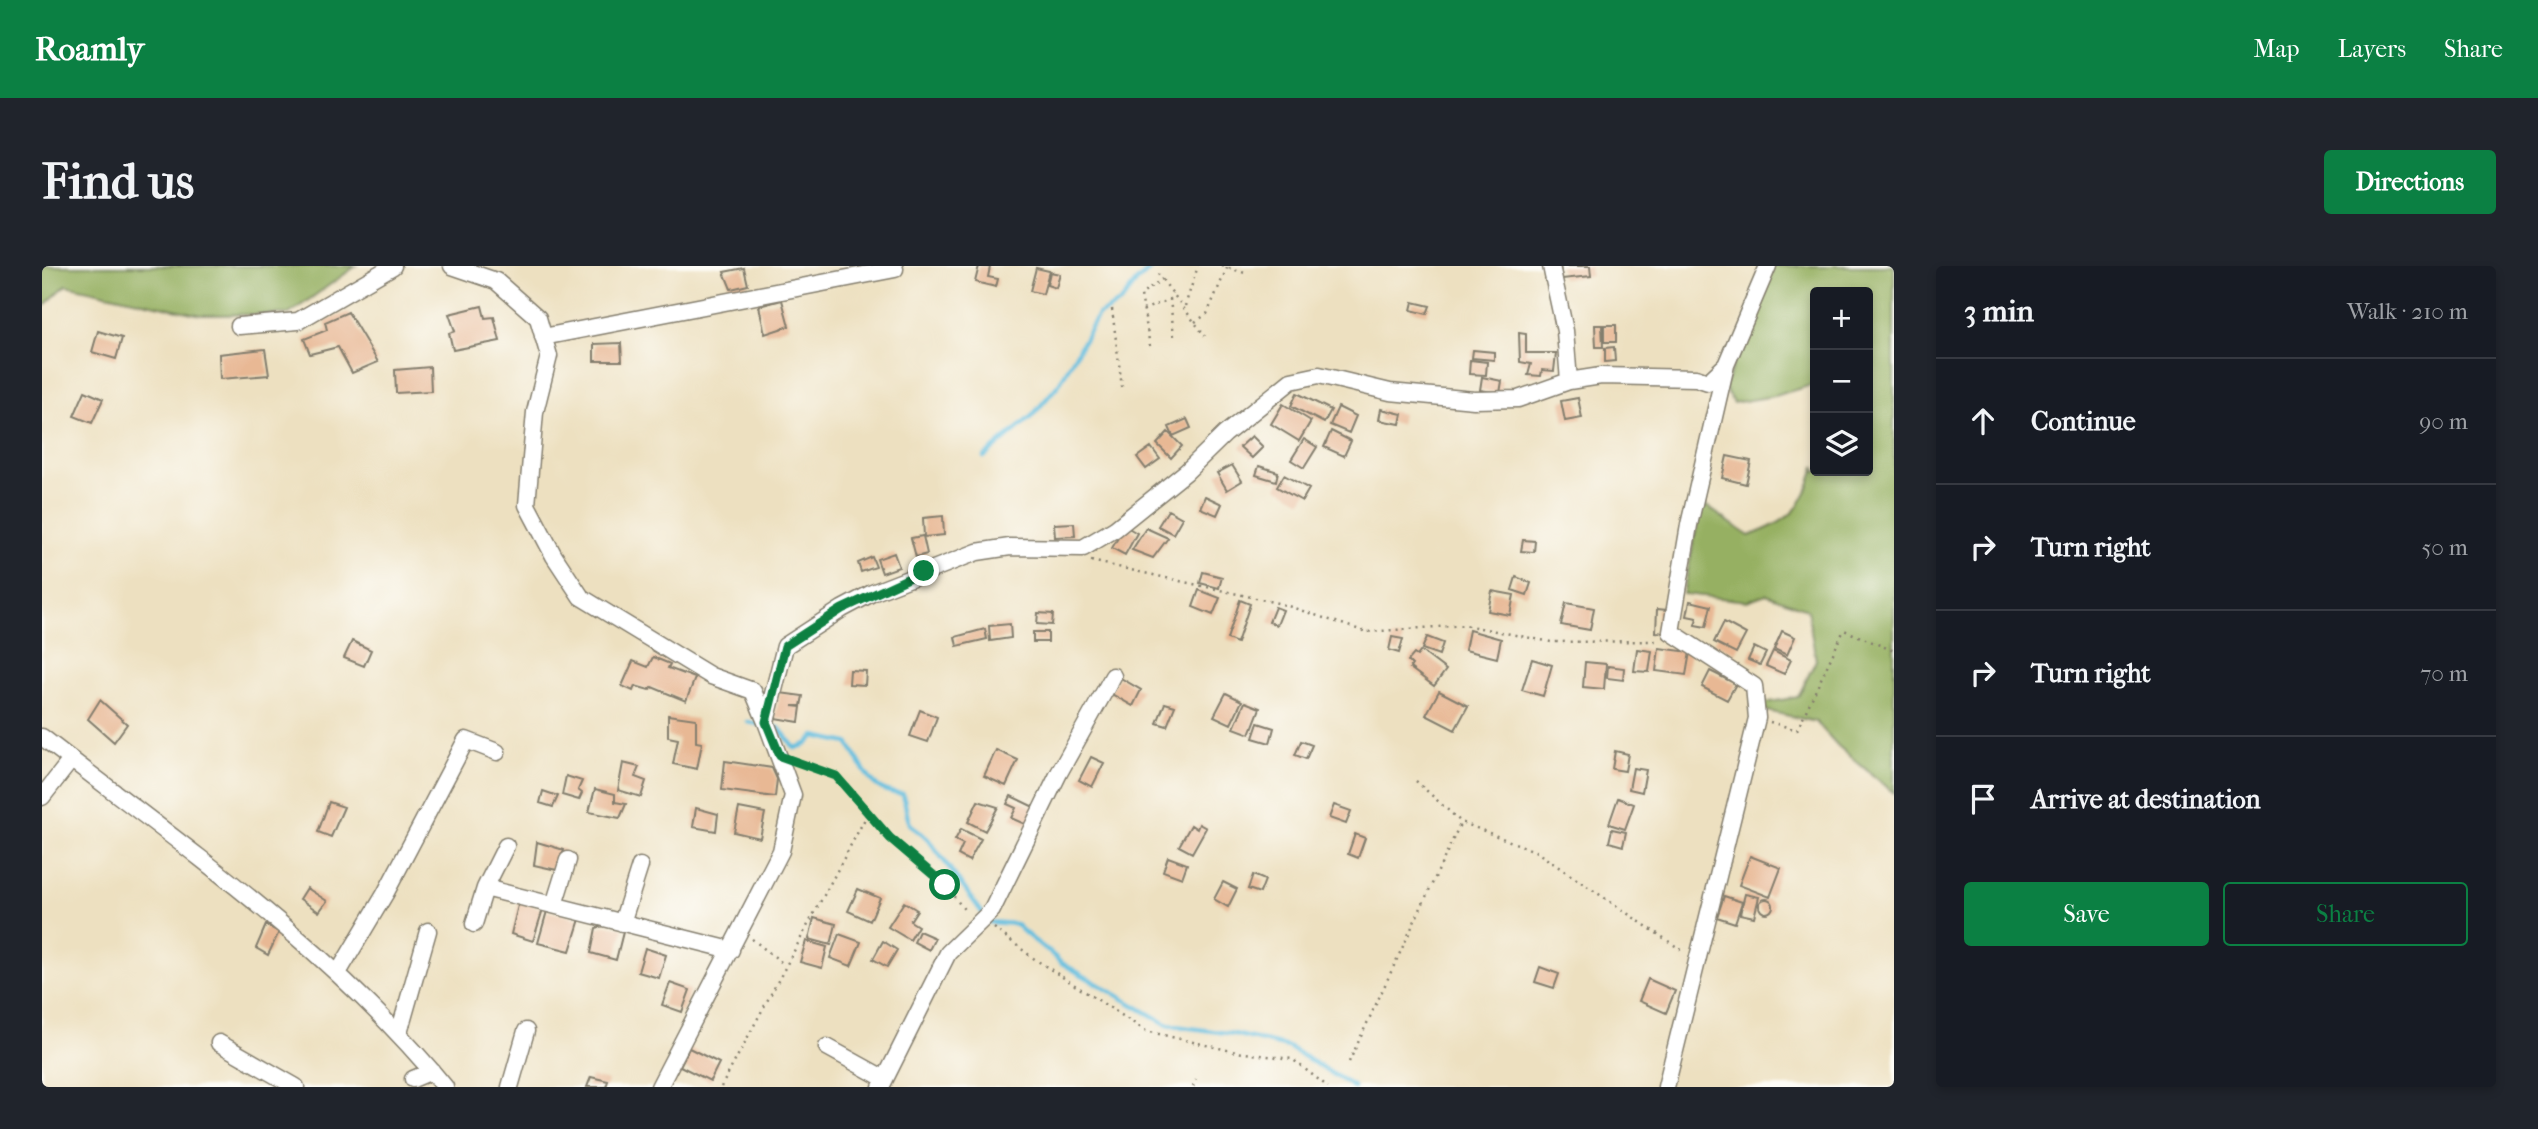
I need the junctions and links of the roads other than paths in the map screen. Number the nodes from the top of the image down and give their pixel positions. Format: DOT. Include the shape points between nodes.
graph roads {
  1 [pos="393,266"];
  2 [pos="452,266"];
  3 [pos="1552,266"];
  4 [pos="1768,266"];
  5 [pos="895,269"];
  6 [pos="239,326"];
  7 [pos="543,337"];
  8 [pos="1726,365"];
  9 [pos="1569,382"];
  10 [pos="1113,676"];
  11 [pos="766,722"];
  12 [pos="42,737"];
  13 [pos="497,752"];
  14 [pos="71,760"];
  15 [pos="42,797"];
  16 [pos="506,846"];
  17 [pos="568,860"];
  18 [pos="640,866"];
  19 [pos="485,888"];
  20 [pos="554,905"];
  21 [pos="622,923"];
  22 [pos="474,924"];
  23 [pos="428,931"];
  24 [pos="731,950"];
  25 [pos="338,973"];
  26 [pos="526,1031"];
  27 [pos="399,1033"];
  28 [pos="219,1043"];
  29 [pos="827,1047"];
  30 [pos="432,1071"];
  31 [pos="413,1079"];
  32 [pos="883,1083"];
  33 [pos="296,1087"];
  34 [pos="445,1087"];
  35 [pos="509,1087"];
  36 [pos="659,1087"];
  37 [pos="1665,1087"];
  1 -- 6 [label="street" via="298,321"];
  2 -- 7 [label="street" via="496,281 538,318"];
  3 -- 9 [label="street"];
  4 -- 8 [label="street"];
  5 -- 7 [label="street"];
  7 -- 11 [label="street" via="548,356 535,412 527,505 554,556 581,597 711,676 753,691"];
  8 -- 9 [label="street" via="1708,382 1601,376"];
  8 -- 37 [label="street" via="1689,525 1671,632 1754,686 1757,718"];
  9 -- 11 [label="street" via="1518,399 1474,400 1390,393 1319,375 1291,381 1115,529 1083,548 1010,547 977,552 842,609 785,646"];
  10 -- 32 [label="street" via="1059,772 992,910 948,953"];
  11 -- 24 [label="street" via="793,795 781,851"];
  12 -- 14 [label="street"];
  13 -- 25 [label="street" via="467,740"];
  14 -- 15 [label="street"];
  14 -- 25 [label="street"];
  16 -- 19 [label="street"];
  17 -- 20 [label="street"];
  18 -- 21 [label="street"];
  19 -- 20 [label="street"];
  19 -- 22 [label="street"];
  20 -- 21 [label="street"];
  21 -- 24 [label="street"];
  23 -- 27 [label="street"];
  24 -- 36 [label="street"];
  25 -- 27 [label="street"];
  26 -- 35 [label="street"];
  27 -- 30 [label="street"];
  28 -- 33 [label="street"];
  29 -- 32 [label="street"];
  30 -- 31 [label="street"];
  30 -- 34 [label="street"];
}
